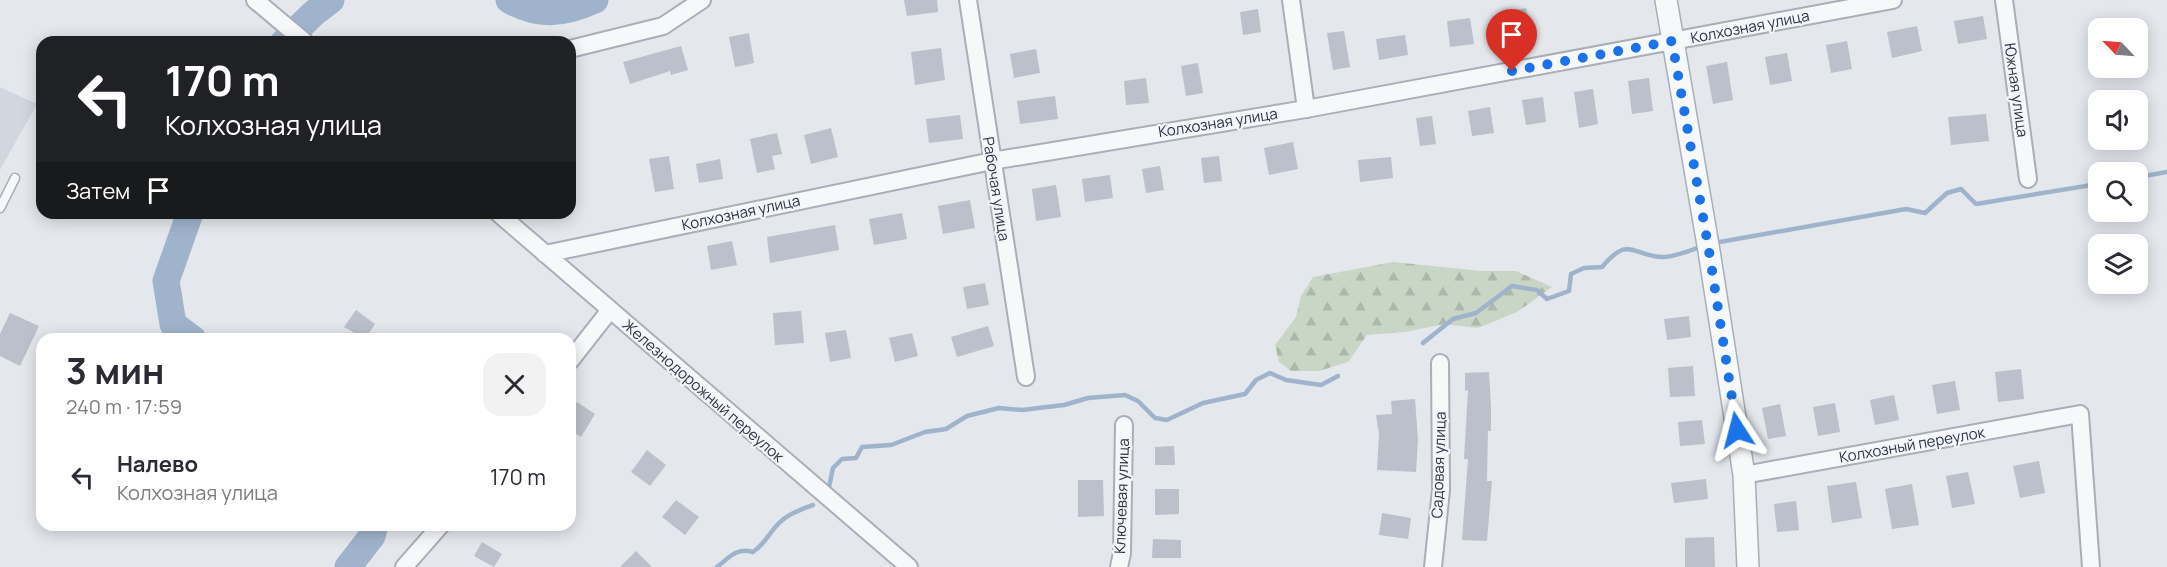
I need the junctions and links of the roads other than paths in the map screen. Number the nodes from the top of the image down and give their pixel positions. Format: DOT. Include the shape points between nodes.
graph roads {
  1 [pos="702,0"];
  2 [pos="968,0"];
  3 [pos="1291,0"];
  4 [pos="1666,0"];
  5 [pos="1893,0"];
  6 [pos="2004,0"];
  7 [pos="260,3"];
  8 [pos="297,36"];
  9 [pos="1672,41"];
  10 [pos="576,48"];
  11 [pos="1306,109"];
  12 [pos="992,161"];
  13 [pos="15,178"];
  14 [pos="2028,179"];
  15 [pos="0,208"];
  16 [pos="505,219"];
  17 [pos="545,254"];
  18 [pos="610,310"];
  19 [pos="576,354"];
  20 [pos="1440,363"];
  21 [pos="1026,377"];
  22 [pos="1124,425"];
  23 [pos="1744,475"];
  24 [pos="436,531"];
  25 [pos="404,567"];
  26 [pos="909,567"];
  27 [pos="1119,567"];
  28 [pos="1433,567"];
  29 [pos="1748,567"];
  30 [pos="2091,567"];
  1 -- 10 [label="street" via="663,26"];
  2 -- 12 [label="street, Рабочая улица"];
  3 -- 11 [label="street"];
  4 -- 9 [label="street"];
  5 -- 9 [label="street, Колхозная улица"];
  6 -- 14 [label="street, Южная улица"];
  7 -- 8 [label="street"];
  9 -- 11 [label="street, Колхозная улица"];
  9 -- 23 [label="street"];
  11 -- 12 [label="street, Колхозная улица"];
  12 -- 17 [label="street, Колхозная улица"];
  12 -- 21 [label="street, Рабочая улица"];
  13 -- 15 [label="lane"];
  16 -- 17 [label="street, Железнодорожный переулок"];
  17 -- 18 [label="street, Железнодорожный переулок"];
  18 -- 19 [label="street"];
  18 -- 26 [label="street, Железнодорожный переулок"];
  20 -- 28 [label="street, Садовая улица" via="1442,490"];
  22 -- 27 [label="street, Ключевая улица"];
  23 -- 29 [label="street"];
  23 -- 30 [label="street, Колхозный переулок" via="2080,414"];
  24 -- 25 [label="street"];
}
